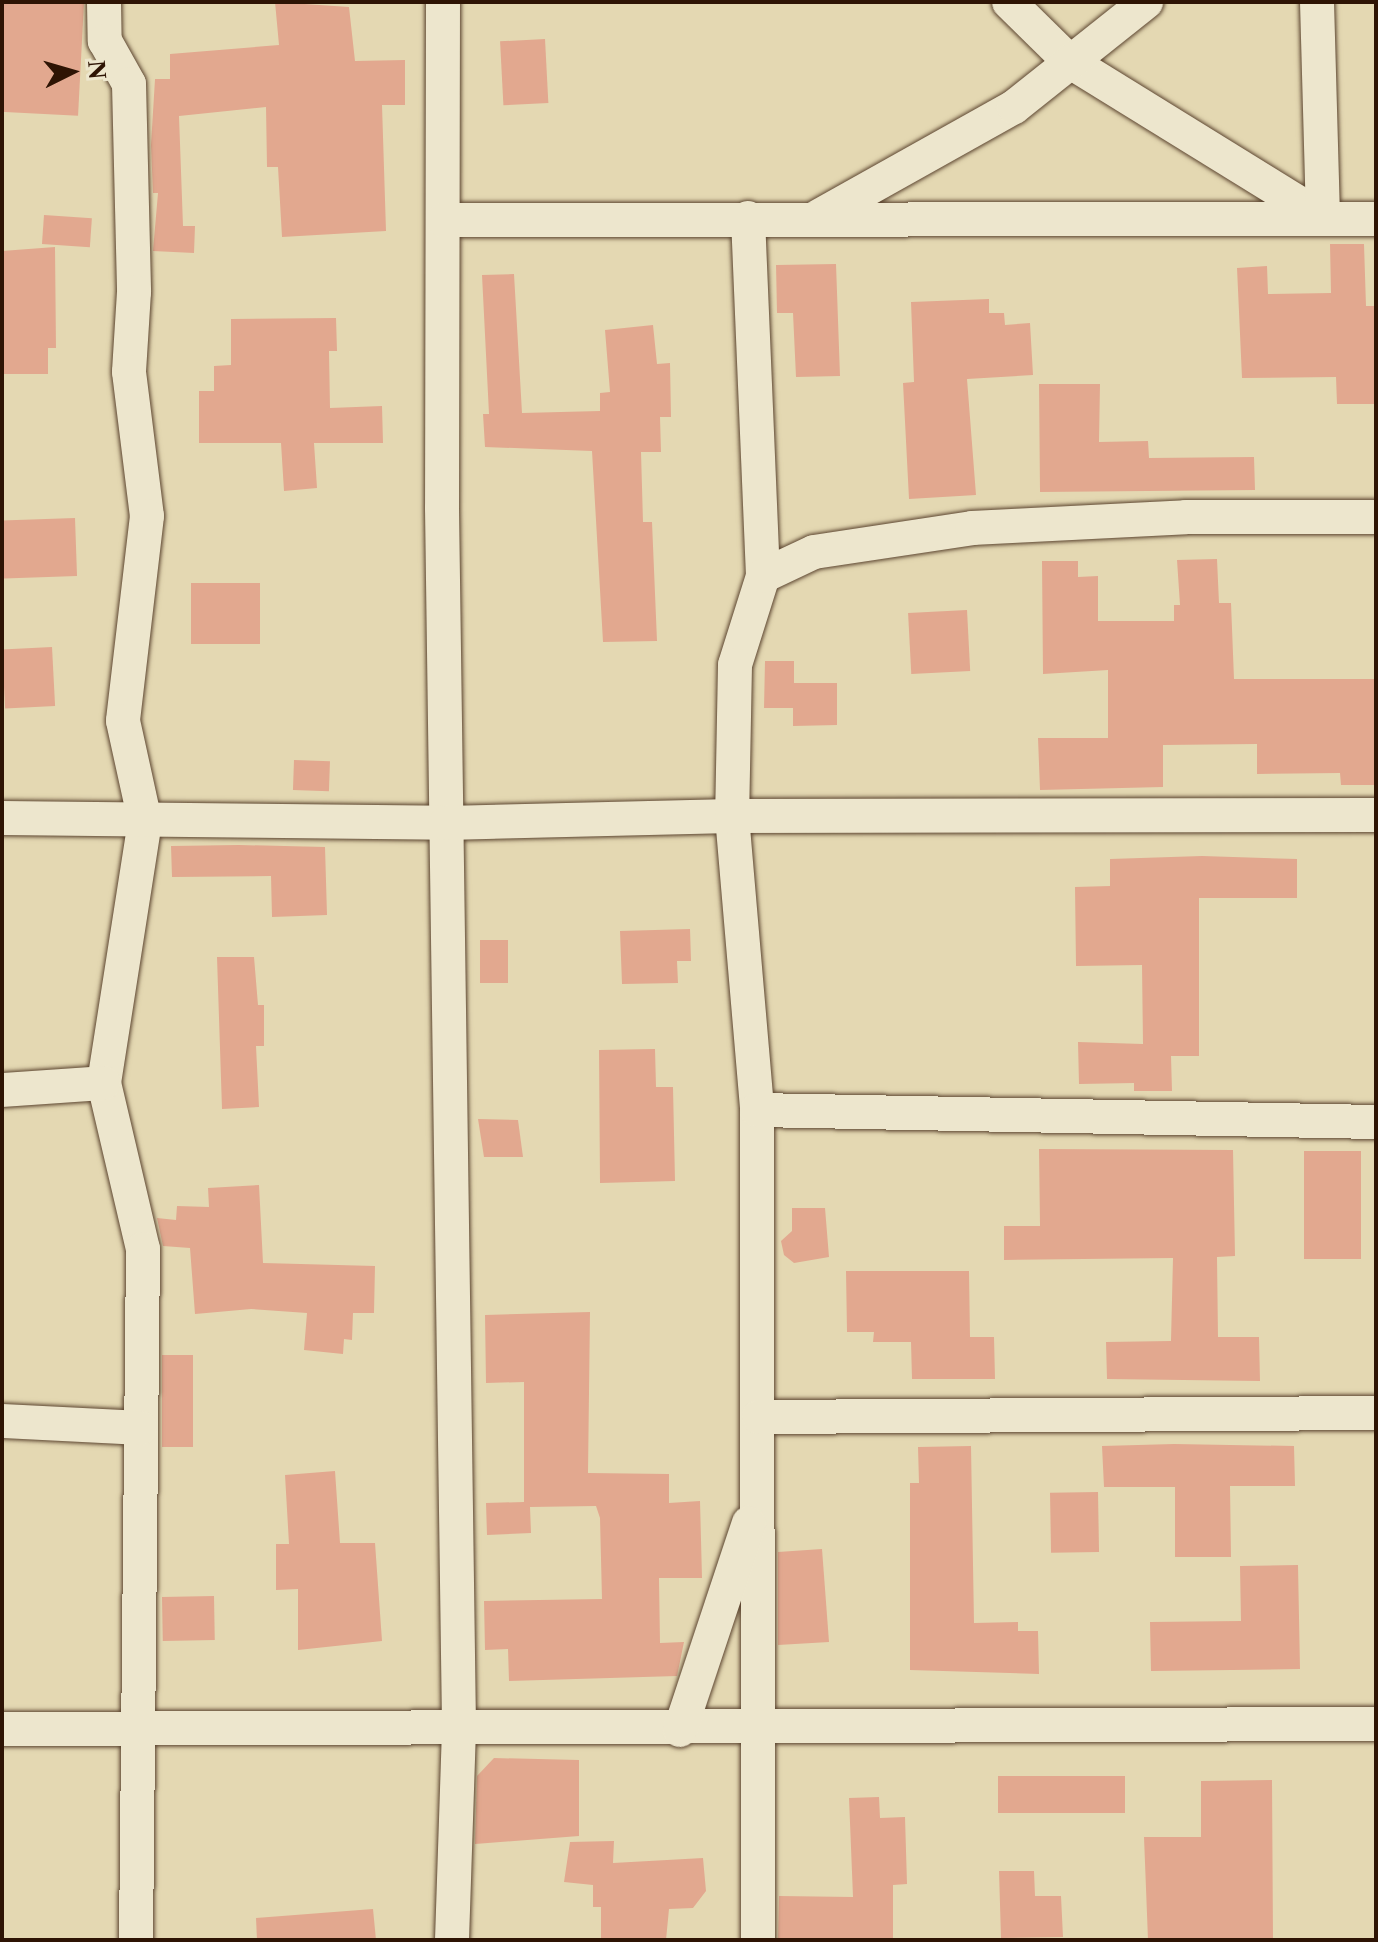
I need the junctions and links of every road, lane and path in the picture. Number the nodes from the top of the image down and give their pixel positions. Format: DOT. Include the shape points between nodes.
graph roads {
  1 [pos="104,2"];
  2 [pos="443,2"];
  3 [pos="1009,2"];
  4 [pos="1146,2"];
  5 [pos="1317,2"];
  6 [pos="1069,61"];
  7 [pos="748,218"];
  8 [pos="815,218"];
  9 [pos="1323,218"];
  10 [pos="1376,219"];
  11 [pos="443,220"];
  12 [pos="1376,517"];
  13 [pos="763,576"];
  14 [pos="1376,815"];
  15 [pos="732,816"];
  16 [pos="2,818"];
  17 [pos="145,821"];
  18 [pos="446,823"];
  19 [pos="104,1083"];
  20 [pos="2,1090"];
  21 [pos="757,1110"];
  22 [pos="1376,1122"];
  23 [pos="1376,1413"];
  24 [pos="759,1417"];
  25 [pos="2,1421"];
  26 [pos="140,1428"];
  27 [pos="758,1500"];
  28 [pos="1376,1724"];
  29 [pos="2,1729"];
  30 [pos="459,1729"];
  31 [pos="756,1729"];
  32 [pos="140,1730"];
  33 [pos="680,1730"];
  34 [pos="136,1940"];
  35 [pos="452,1940"];
  36 [pos="758,1940"];
  1 -- 17 [label="street" via="105,41 129,84 134,292 129,372 147,516 123,721"];
  2 -- 11 [label="street"];
  3 -- 6 [label="street"];
  4 -- 6 [label="street"];
  5 -- 9 [label="street"];
  6 -- 8 [label="street" via="1014,107"];
  6 -- 9 [label="street"];
  7 -- 8 [label="street"];
  7 -- 11 [label="street"];
  7 -- 13 [label="street"];
  8 -- 9 [label="street"];
  9 -- 10 [label="street"];
  11 -- 18 [label="street"];
  12 -- 13 [label="street" via="1186,517 972,528 814,552"];
  13 -- 15 [label="street" via="735,665"];
  14 -- 15 [label="street"];
  15 -- 18 [label="street"];
  15 -- 21 [label="street"];
  16 -- 17 [label="street"];
  17 -- 18 [label="street"];
  17 -- 19 [label="street"];
  18 -- 30 [label="street"];
  19 -- 20 [label="street"];
  19 -- 26 [label="street" via="143,1249"];
  21 -- 22 [label="street"];
  21 -- 24 [label="street"];
  23 -- 24 [label="street"];
  24 -- 27 [label="street"];
  25 -- 26 [label="street"];
  26 -- 32 [label="street"];
  27 -- 31 [label="street"];
  27 -- 33 [label="street"];
  28 -- 31 [label="street"];
  29 -- 32 [label="street"];
  30 -- 32 [label="street"];
  30 -- 33 [label="street"];
  30 -- 35 [label="street"];
  31 -- 33 [label="street"];
  31 -- 36 [label="street"];
  32 -- 34 [label="street"];
}
